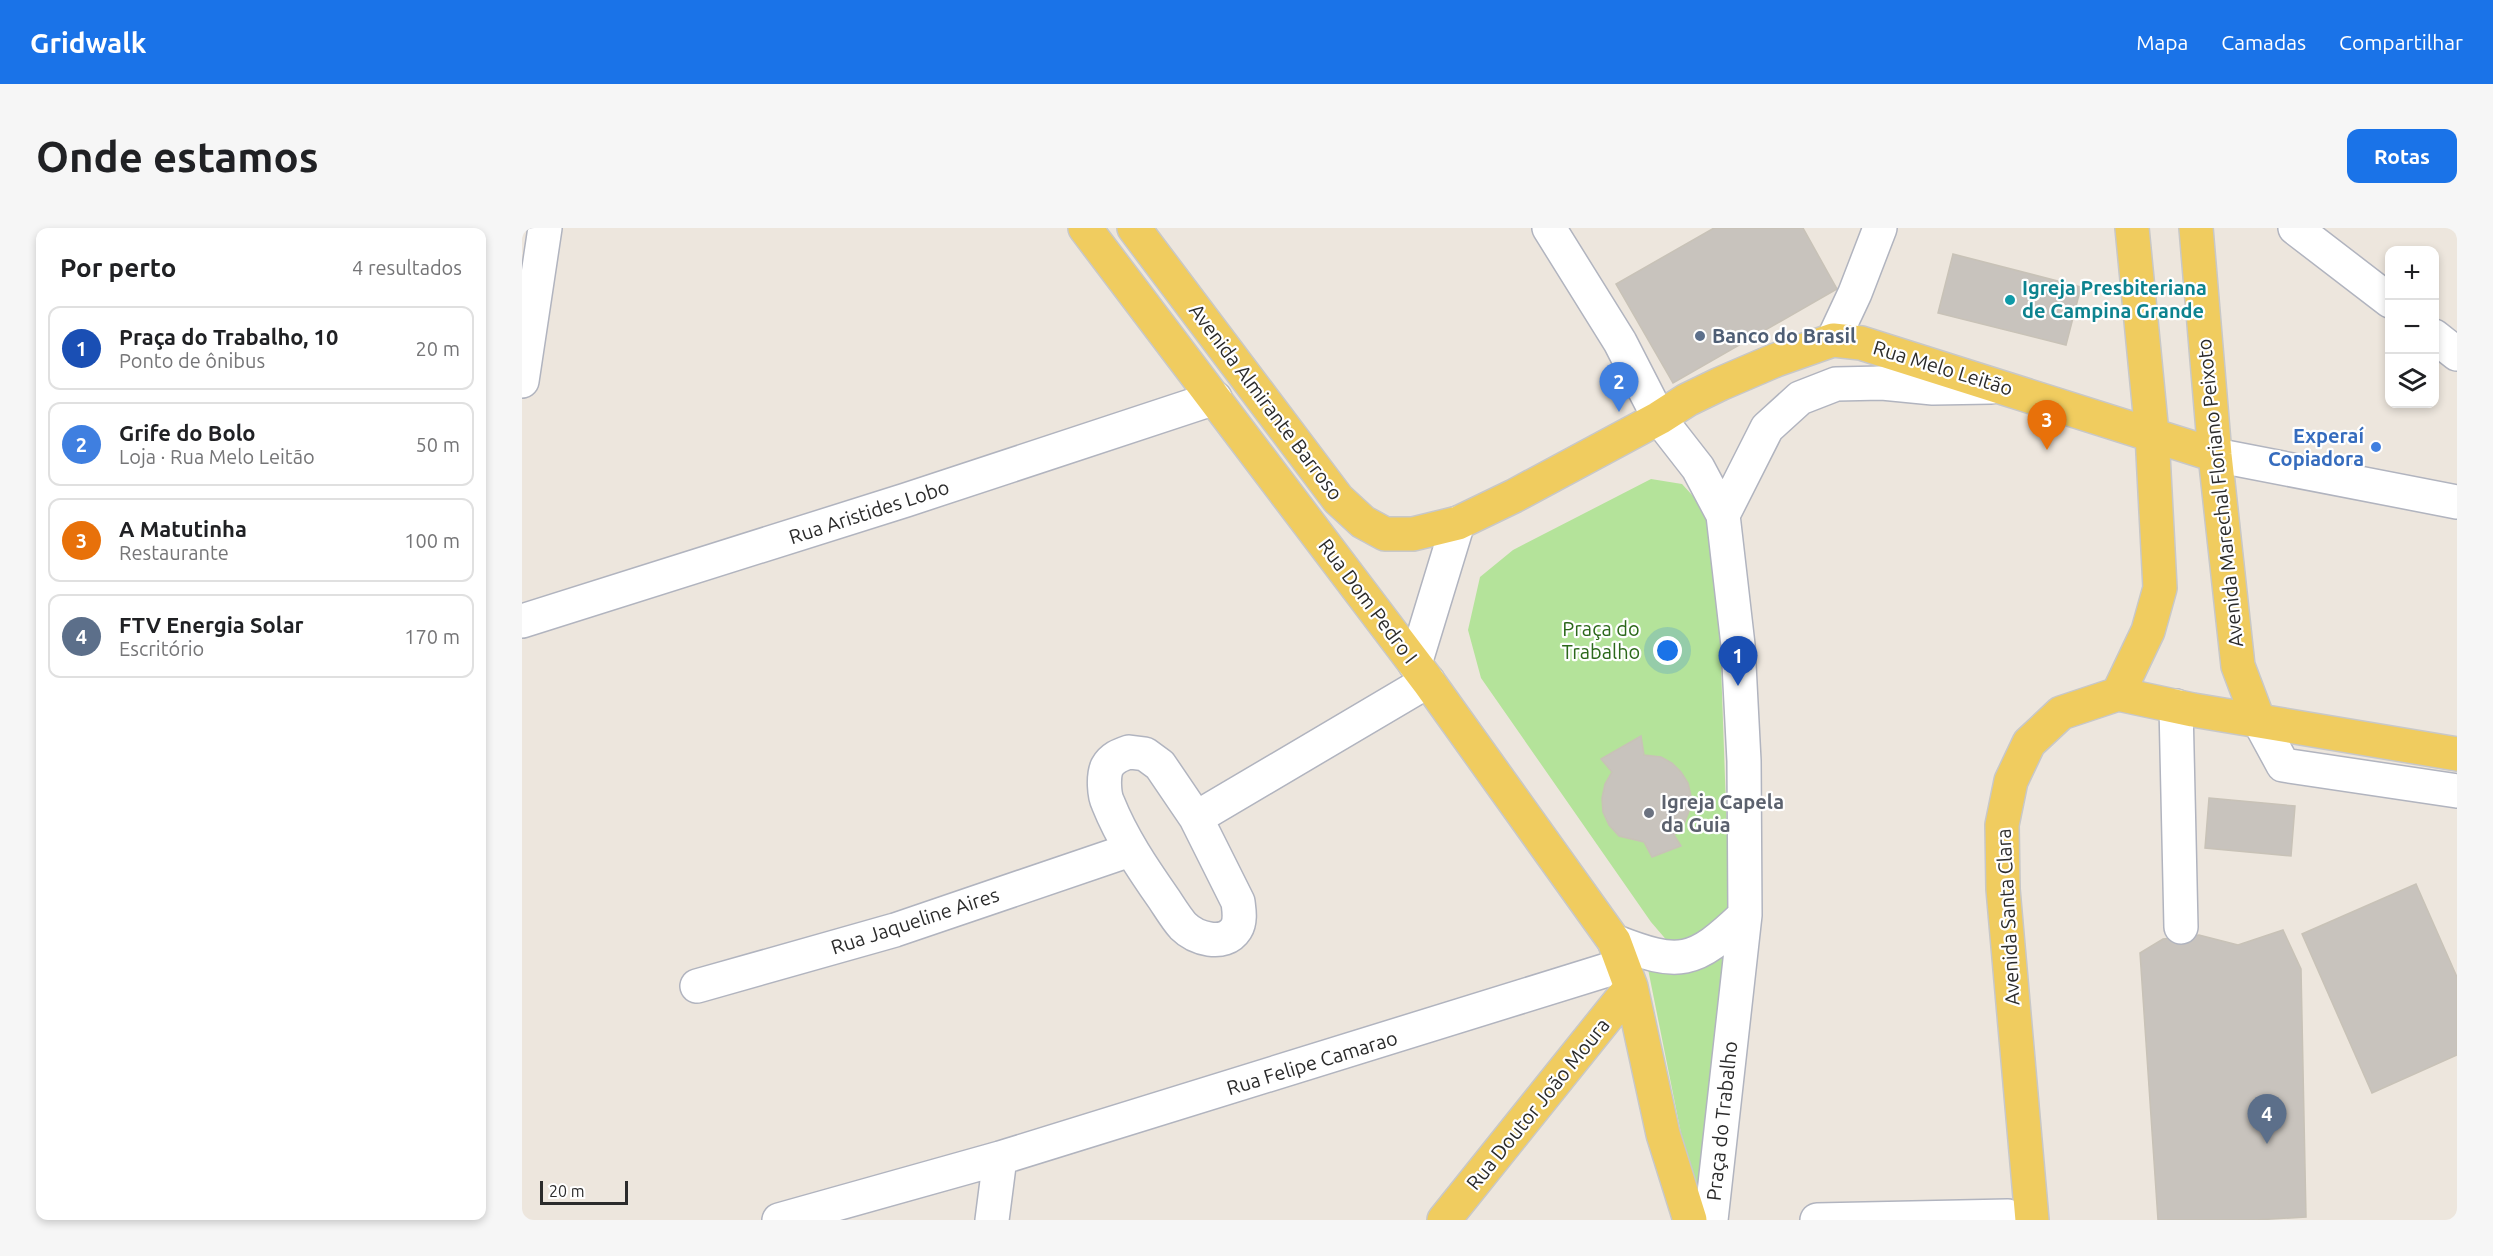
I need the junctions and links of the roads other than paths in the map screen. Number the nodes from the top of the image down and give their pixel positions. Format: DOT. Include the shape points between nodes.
graph roads {
  1 [pos="545,228"];
  2 [pos="1086,228"];
  3 [pos="1134,228"];
  4 [pos="1549,228"];
  5 [pos="1880,228"];
  6 [pos="2132,228"];
  7 [pos="2196,228"];
  8 [pos="2295,228"];
  9 [pos="2389,300"];
  10 [pos="1833,340"];
  11 [pos="2439,340"];
  12 [pos="2457,354"];
  13 [pos="522,381"];
  14 [pos="2002,386"];
  15 [pos="1215,398"];
  16 [pos="1659,418"];
  17 [pos="2152,434"];
  18 [pos="2215,456"];
  19 [pos="2457,502"];
  20 [pos="1724,515"];
  21 [pos="1458,523"];
  22 [pos="522,621"];
  23 [pos="1422,673"];
  24 [pos="2118,694"];
  25 [pos="2176,706"];
  26 [pos="2258,719"];
  27 [pos="2457,754"];
  28 [pos="2457,791"];
  29 [pos="1196,818"];
  30 [pos="1130,850"];
  31 [pos="1745,915"];
  32 [pos="2181,927"];
  33 [pos="1623,965"];
  34 [pos="698,986"];
  35 [pos="1000,1158"];
  36 [pos="2020,1218"];
  37 [pos="779,1220"];
  38 [pos="992,1220"];
  39 [pos="1444,1220"];
  40 [pos="1690,1220"];
  41 [pos="1711,1220"];
  42 [pos="1817,1220"];
  1 -- 13 [label="street"];
  2 -- 15 [label="main road, Rua Dom Pedro I"];
  3 -- 21 [label="main road, Avenida Almirante Barroso" via="1338,499 1362,522 1385,534 1413,534"];
  4 -- 16 [label="street" via="1620,342"];
  5 -- 10 [label="street"];
  6 -- 17 [label="main road"];
  7 -- 18 [label="main road, Avenida Marechal Floriano Peixoto"];
  8 -- 9 [label="street"];
  10 -- 14 [label="main road, Rua Melo Leitão" via="1861,343"];
  10 -- 16 [label="main road, Rua Melo Leitão" via="1720,384"];
  11 -- 12 [label="street"];
  14 -- 17 [label="main road, Rua Melo Leitão"];
  14 -- 20 [label="street" via="1836,384 1800,398 1767,428"];
  15 -- 22 [label="street, Rua Aristides Lobo"];
  15 -- 23 [label="main road, Rua Dom Pedro I"];
  16 -- 20 [label="street" via="1698,468"];
  16 -- 21 [label="main road, Rua Melo Leitão"];
  17 -- 18 [label="main road, Rua Melo Leitão"];
  17 -- 24 [label="main road" via="2160,588 2148,631"];
  18 -- 19 [label="street, Rua Melo Leitão"];
  18 -- 26 [label="main road, Avenida Marechal Floriano Peixoto" via="2238,666"];
  20 -- 31 [label="street, Praça do Trabalho" via="1738,645 1744,760"];
  21 -- 23 [label="street"];
  23 -- 29 [label="street"];
  23 -- 33 [label="main road, Rua Dom Pedro I"];
  24 -- 25 [label="main road"];
  24 -- 36 [label="main road, Avenida Santa Clara" via="2061,713 2029,743 2011,780 2002,825"];
  25 -- 26 [label="main road"];
  25 -- 32 [label="street"];
  26 -- 27 [label="main road"];
  26 -- 28 [label="street" via="2283,765"];
  29 -- 30 [label="street" via="1160,765 1145,754 1117,755 1106,768 1107,801"];
  29 -- 30 [label="street" via="1238,902 1236,930 1226,936 1215,940 1199,937 1183,926"];
  30 -- 34 [label="street, Rua Jaqueline Aires" via="895,930"];
  31 -- 33 [label="street" via="1715,944 1679,959 1651,956"];
  31 -- 41 [label="street, Praça do Trabalho"];
  33 -- 35 [label="street, Rua Felipe Camarao"];
  33 -- 39 [label="main road, Rua Doutor João Moura"];
  33 -- 40 [label="main road" via="1663,1134"];
  35 -- 37 [label="street, Rua Felipe Camarao"];
  35 -- 38 [label="street"];
  36 -- 42 [label="street"];
}
